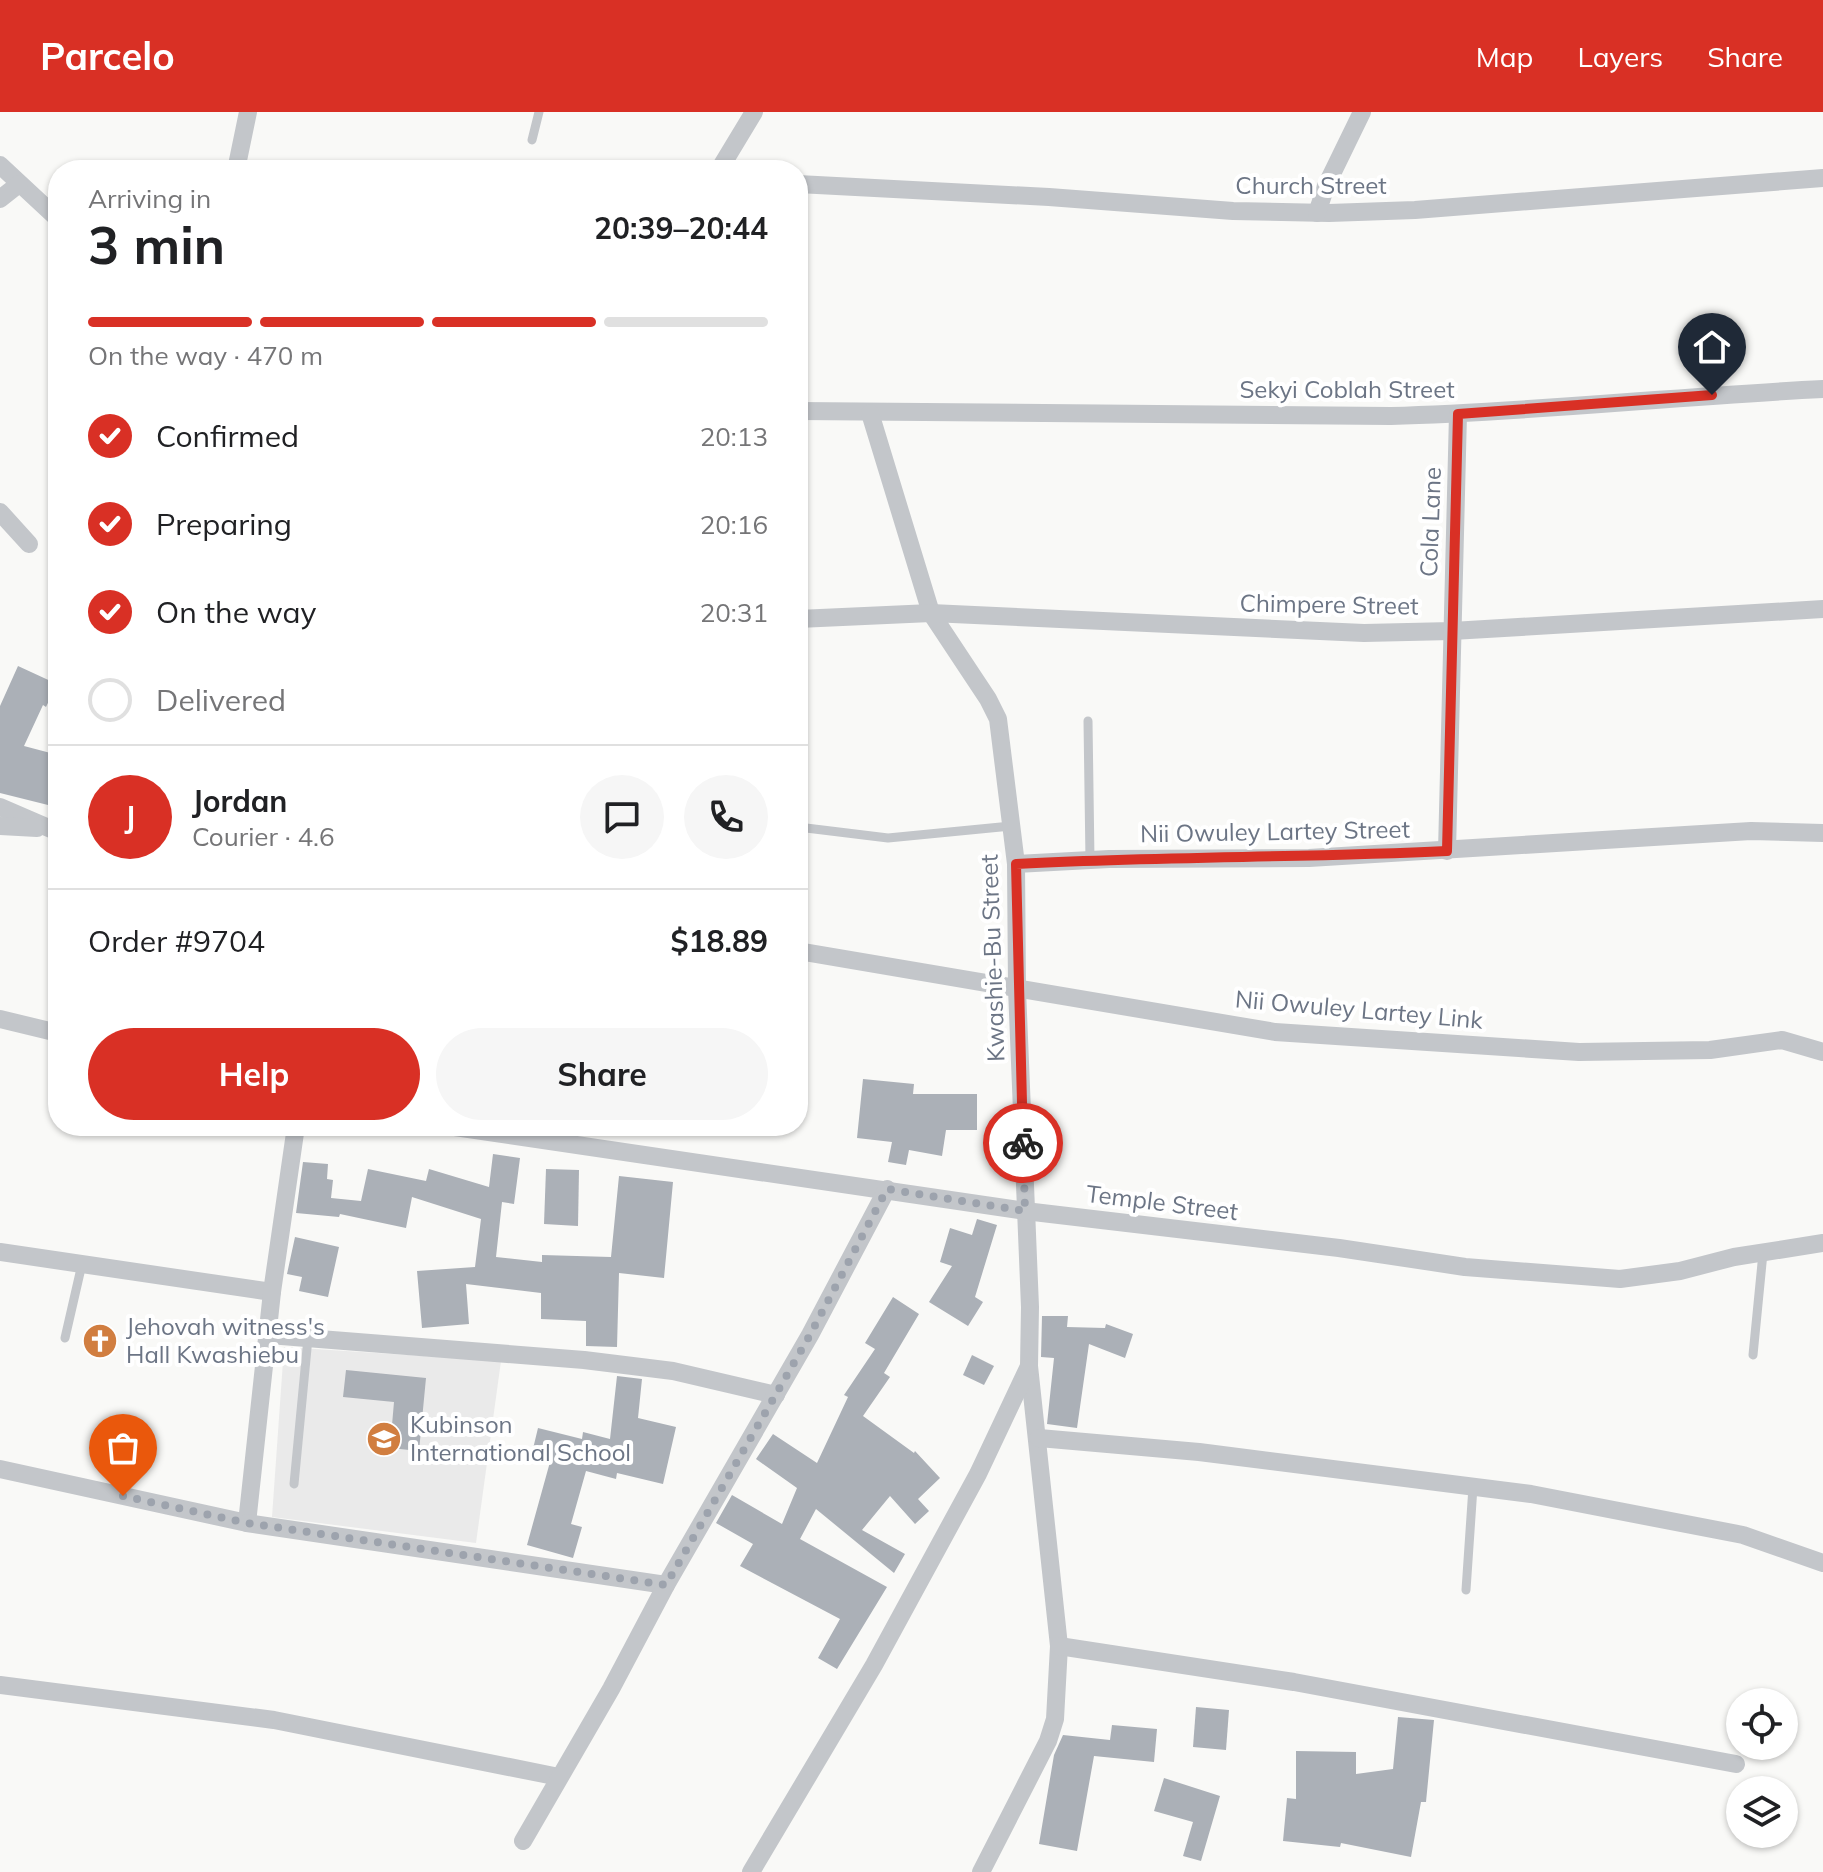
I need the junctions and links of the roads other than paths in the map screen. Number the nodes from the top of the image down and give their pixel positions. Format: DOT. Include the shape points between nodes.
graph roads {
  1 [pos="248,112"];
  2 [pos="539,112"];
  3 [pos="754,112"];
  4 [pos="1362,112"];
  5 [pos="532,140"];
  6 [pos="238,160"];
  7 [pos="725,160"];
  8 [pos="0,165"];
  9 [pos="1823,178"];
  10 [pos="19,184"];
  11 [pos="808,185"];
  12 [pos="0,199"];
  13 [pos="48,210"];
  14 [pos="1317,213"];
  15 [pos="1823,389"];
  16 [pos="808,411"];
  17 [pos="870,413"];
  18 [pos="1458,414"];
  19 [pos="0,512"];
  20 [pos="29,544"];
  21 [pos="1823,609"];
  22 [pos="931,613"];
  23 [pos="808,619"];
  24 [pos="1452,631"];
  25 [pos="1088,721"];
  26 [pos="0,807"];
  27 [pos="0,826"];
  28 [pos="48,826"];
  29 [pos="1011,826"];
  30 [pos="808,828"];
  31 [pos="48,829"];
  32 [pos="1823,833"];
  33 [pos="1447,851"];
  34 [pos="1090,860"];
  35 [pos="1016,864"];
  36 [pos="808,953"];
  37 [pos="1017,989"];
  38 [pos="0,1019"];
  39 [pos="48,1031"];
  40 [pos="1823,1052"];
  41 [pos="295,1136"];
  42 [pos="518,1136"];
  43 [pos="887,1189"];
  44 [pos="1025,1211"];
  45 [pos="1823,1243"];
  46 [pos="0,1252"];
  47 [pos="1763,1253"];
  48 [pos="82,1262"];
  49 [pos="272,1292"];
  50 [pos="269,1335"];
  51 [pos="65,1338"];
  52 [pos="308,1338"];
  53 [pos="1753,1355"];
  54 [pos="1029,1366"];
  55 [pos="776,1395"];
  56 [pos="1039,1438"];
  57 [pos="0,1469"];
  58 [pos="294,1484"];
  59 [pos="1473,1487"];
  60 [pos="247,1523"];
  61 [pos="1823,1563"];
  62 [pos="666,1585"];
  63 [pos="1466,1590"];
  64 [pos="1059,1646"];
  65 [pos="0,1685"];
  66 [pos="1736,1764"];
  67 [pos="559,1777"];
  68 [pos="523,1841"];
  69 [pos="751,1872"];
  70 [pos="981,1872"];
  1 -- 6 [label="street"];
  2 -- 5 [label="lane"];
  3 -- 7 [label="street"];
  4 -- 14 [label="street"];
  8 -- 10 [label="street"];
  9 -- 14 [label="street, Church Street"];
  10 -- 12 [label="street"];
  10 -- 13 [label="street"];
  11 -- 14 [label="street, Church Street"];
  15 -- 18 [label="street, Sekyi Coblah Street"];
  16 -- 17 [label="street"];
  17 -- 18 [label="street, Sekyi Coblah Street"];
  17 -- 22 [label="street, Kwashie-Bu Street"];
  18 -- 24 [label="street, Cola Lane"];
  19 -- 20 [label="street"];
  21 -- 24 [label="street, Chimpere Street"];
  22 -- 23 [label="street, Chimpere Street"];
  22 -- 24 [label="street, Chimpere Street" via="1364,633"];
  22 -- 29 [label="street, Kwashie-Bu Street" via="998,719"];
  24 -- 33 [label="street, Cola Lane"];
  25 -- 34 [label="lane"];
  26 -- 28 [label="street"];
  27 -- 31 [label="street"];
  29 -- 30 [label="lane" via="888,838"];
  29 -- 35 [label="street, Kwashie-Bu Street"];
  32 -- 33 [label="street, Nii Owuley Lartey Street" via="1751,831"];
  33 -- 34 [label="street, Nii Owuley Lartey Street"];
  34 -- 35 [label="street, Nii Owuley Lartey Street"];
  35 -- 37 [label="street, Kwashie-Bu Street"];
  36 -- 37 [label="street, Nii Owuley Lartey Link"];
  37 -- 40 [label="street, Nii Owuley Lartey Link" via="1275,1032 1579,1052 1710,1050 1782,1040"];
  37 -- 44 [label="street, Kwashie-Bu Street"];
  38 -- 39 [label="street"];
  41 -- 49 [label="street"];
  42 -- 43 [label="street, Temple Street"];
  43 -- 44 [label="street, Temple Street"];
  43 -- 55 [label="street"];
  44 -- 47 [label="street, Temple Street" via="1465,1267 1620,1279"];
  44 -- 54 [label="street, Kwashie-Bu Street"];
  45 -- 47 [label="street, Temple Street"];
  46 -- 48 [label="street"];
  47 -- 53 [label="lane"];
  48 -- 49 [label="street"];
  48 -- 51 [label="lane"];
  49 -- 50 [label="street"];
  50 -- 52 [label="street"];
  50 -- 60 [label="street"];
  52 -- 55 [label="street" via="584,1360 673,1371"];
  52 -- 58 [label="lane"];
  54 -- 56 [label="street, Kwashie-Bu Street"];
  54 -- 69 [label="street" via="938,1549"];
  55 -- 62 [label="street"];
  56 -- 59 [label="street" via="1199,1452"];
  56 -- 64 [label="street, Kwashie-Bu Street"];
  57 -- 60 [label="street"];
  59 -- 61 [label="street" via="1743,1535"];
  59 -- 63 [label="lane"];
  60 -- 62 [label="street"];
  62 -- 67 [label="street"];
  64 -- 66 [label="street" via="1294,1682"];
  64 -- 70 [label="street, Kwashie-Bu Street" via="1055,1719 1048,1741"];
  65 -- 67 [label="street" via="274,1720"];
  67 -- 68 [label="street"];
}
